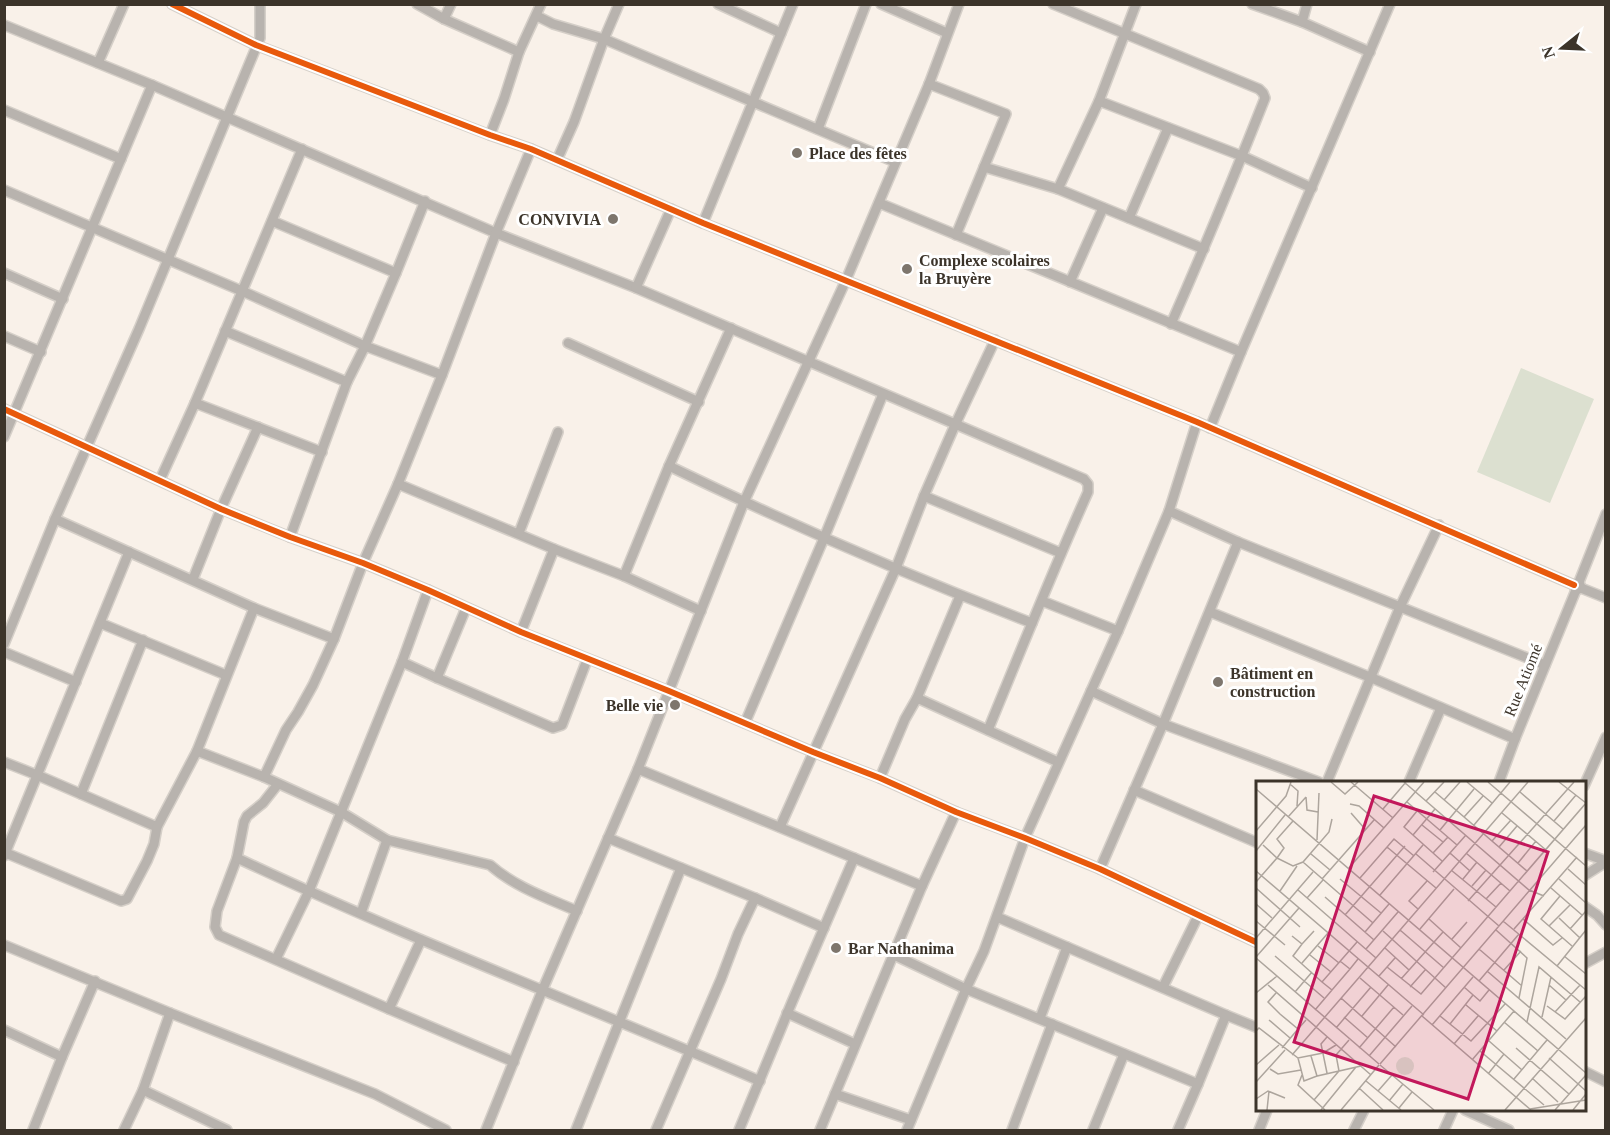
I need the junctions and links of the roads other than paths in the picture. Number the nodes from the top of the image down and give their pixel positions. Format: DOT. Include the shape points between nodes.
graph roads {
  1 [pos="123,4"];
  2 [pos="172,4"];
  3 [pos="260,4"];
  4 [pos="417,4"];
  5 [pos="451,4"];
  6 [pos="541,4"];
  7 [pos="619,4"];
  8 [pos="718,4"];
  9 [pos="793,4"];
  10 [pos="866,4"];
  11 [pos="881,4"];
  12 [pos="959,4"];
  13 [pos="1053,4"];
  14 [pos="1136,4"];
  15 [pos="1252,4"];
  16 [pos="1307,4"];
  17 [pos="1390,4"];
  18 [pos="537,16"];
  19 [pos="444,19"];
  20 [pos="1302,22"];
  21 [pos="4,25"];
  22 [pos="781,33"];
  23 [pos="947,33"];
  24 [pos="1125,35"];
  25 [pos="604,39"];
  26 [pos="256,45"];
  27 [pos="519,52"];
  28 [pos="1370,52"];
  29 [pos="98,63"];
  30 [pos="929,84"];
  31 [pos="152,85"];
  32 [pos="1099,101"];
  33 [pos="753,102"];
  34 [pos="4,110"];
  35 [pos="226,118"];
  36 [pos="1168,128"];
  37 [pos="818,129"];
  38 [pos="489,135"];
  39 [pos="302,149"];
  40 [pos="531,149"];
  41 [pos="1242,156"];
  42 [pos="121,159"];
  43 [pos="557,160"];
  44 [pos="895,162"];
  45 [pos="984,167"];
  46 [pos="1312,188"];
  47 [pos="1058,189"];
  48 [pos="4,190"];
  49 [pos="425,201"];
  50 [pos="879,203"];
  51 [pos="1103,208"];
  52 [pos="671,209"];
  53 [pos="1130,219"];
  54 [pos="272,221"];
  55 [pos="703,223"];
  56 [pos="93,227"];
  57 [pos="496,233"];
  58 [pos="956,235"];
  59 [pos="1204,249"];
  60 [pos="168,259"];
  61 [pos="4,273"];
  62 [pos="396,273"];
  63 [pos="846,280"];
  64 [pos="1070,282"];
  65 [pos="636,288"];
  66 [pos="242,291"];
  67 [pos="63,299"];
  68 [pos="1171,324"];
  69 [pos="731,328"];
  70 [pos="225,331"];
  71 [pos="4,336"];
  72 [pos="995,340"];
  73 [pos="568,343"];
  74 [pos="365,346"];
  75 [pos="41,352"];
  76 [pos="1240,352"];
  77 [pos="809,362"];
  78 [pos="442,375"];
  79 [pos="346,382"];
  80 [pos="883,394"];
  81 [pos="699,402"];
  82 [pos="195,403"];
  83 [pos="4,409"];
  84 [pos="15,413"];
  85 [pos="1197,422"];
  86 [pos="955,425"];
  87 [pos="258,427"];
  88 [pos="1210,428"];
  89 [pos="558,432"];
  90 [pos="4,437"];
  91 [pos="87,446"];
  92 [pos="321,452"];
  93 [pos="669,466"];
  94 [pos="160,480"];
  95 [pos="398,484"];
  96 [pos="924,496"];
  97 [pos="744,502"];
  98 [pos="221,509"];
  99 [pos="1169,511"];
  100 [pos="1605,514"];
  101 [pos="55,519"];
  102 [pos="1439,525"];
  103 [pos="519,533"];
  104 [pos="290,537"];
  105 [pos="824,538"];
  106 [pos="1238,542"];
  107 [pos="554,549"];
  108 [pos="129,552"];
  109 [pos="1061,553"];
  110 [pos="363,563"];
  111 [pos="896,568"];
  112 [pos="624,576"];
  113 [pos="193,579"];
  114 [pos="1577,586"];
  115 [pos="428,590"];
  116 [pos="960,596"];
  117 [pos="1605,598"];
  118 [pos="1042,602"];
  119 [pos="1400,607"];
  120 [pos="254,608"];
  121 [pos="466,608"];
  122 [pos="701,611"];
  123 [pos="1210,612"];
  124 [pos="100,623"];
  125 [pos="1032,623"];
  126 [pos="1118,631"];
  127 [pos="521,633"];
  128 [pos="334,639"];
  129 [pos="143,640"];
  130 [pos="4,644"];
  131 [pos="4,652"];
  132 [pos="587,660"];
  133 [pos="402,662"];
  134 [pos="1545,665"];
  135 [pos="226,675"];
  136 [pos="437,678"];
  137 [pos="1372,678"];
  138 [pos="76,682"];
  139 [pos="1090,691"];
  140 [pos="669,692"];
  141 [pos="917,698"];
  142 [pos="1441,708"];
  143 [pos="746,723"];
  144 [pos="1163,724"];
  145 [pos="988,730"];
  146 [pos="1605,737"];
  147 [pos="1515,739"];
  148 [pos="197,751"];
  149 [pos="813,752"];
  150 [pos="4,762"];
  151 [pos="1058,762"];
  152 [pos="638,769"];
  153 [pos="37,775"];
  154 [pos="264,777"];
  155 [pos="880,778"];
  156 [pos="1314,781"];
  157 [pos="1328,781"];
  158 [pos="1410,781"];
  159 [pos="1500,781"];
  160 [pos="1586,781"];
  161 [pos="278,784"];
  162 [pos="1134,790"];
  163 [pos="81,794"];
  164 [pos="341,812"];
  165 [pos="956,812"];
  166 [pos="157,827"];
  167 [pos="780,827"];
  168 [pos="608,838"];
  169 [pos="1025,838"];
  170 [pos="387,840"];
  171 [pos="1256,843"];
  172 [pos="5,854"];
  173 [pos="1586,854"];
  174 [pos="237,858"];
  175 [pos="854,858"];
  176 [pos="1605,862"];
  177 [pos="681,868"];
  178 [pos="1100,869"];
  179 [pos="1586,875"];
  180 [pos="922,886"];
  181 [pos="309,891"];
  182 [pos="755,898"];
  183 [pos="1586,907"];
  184 [pos="577,911"];
  185 [pos="361,913"];
  186 [pos="1197,915"];
  187 [pos="997,917"];
  188 [pos="1605,926"];
  189 [pos="824,928"];
  190 [pos="421,940"];
  191 [pos="1256,943"];
  192 [pos="4,945"];
  193 [pos="1067,947"];
  194 [pos="1605,952"];
  195 [pos="894,955"];
  196 [pos="276,959"];
  197 [pos="1586,963"];
  198 [pos="95,981"];
  199 [pos="1163,987"];
  200 [pos="966,989"];
  201 [pos="542,991"];
  202 [pos="389,1010"];
  203 [pos="170,1012"];
  204 [pos="788,1013"];
  205 [pos="1226,1015"];
  206 [pos="1040,1018"];
  207 [pos="620,1022"];
  208 [pos="1052,1024"];
  209 [pos="1256,1028"];
  210 [pos="4,1030"];
  211 [pos="855,1044"];
  212 [pos="690,1051"];
  213 [pos="1124,1054"];
  214 [pos="62,1057"];
  215 [pos="514,1062"];
  216 [pos="1586,1072"];
  217 [pos="760,1081"];
  218 [pos="1605,1082"];
  219 [pos="1198,1084"];
  220 [pos="143,1090"];
  221 [pos="836,1094"];
  222 [pos="1267,1111"];
  223 [pos="1364,1111"];
  224 [pos="1453,1111"];
  225 [pos="1467,1111"];
  226 [pos="912,1120"];
  227 [pos="213,1128"];
  228 [pos="34,1130"];
  229 [pos="124,1131"];
  230 [pos="227,1131"];
  231 [pos="446,1131"];
  232 [pos="486,1131"];
  233 [pos="576,1131"];
  234 [pos="656,1131"];
  235 [pos="739,1131"];
  236 [pos="820,1131"];
  237 [pos="907,1131"];
  238 [pos="1012,1131"];
  239 [pos="1093,1131"];
  240 [pos="1179,1131"];
  241 [pos="1259,1131"];
  242 [pos="1354,1131"];
  243 [pos="1444,1131"];
  244 [pos="1509,1131"];
  1 -- 29 [label="street"];
  2 -- 26 [label="street"];
  3 -- 26 [label="street"];
  4 -- 19 [label="street"];
  5 -- 19 [label="street"];
  6 -- 18 [label="street"];
  7 -- 25 [label="street"];
  8 -- 22 [label="street"];
  9 -- 22 [label="street"];
  10 -- 37 [label="street"];
  11 -- 23 [label="street"];
  12 -- 23 [label="street"];
  13 -- 24 [label="street"];
  14 -- 24 [label="street"];
  15 -- 20 [label="street"];
  16 -- 20 [label="street"];
  17 -- 28 [label="street"];
  18 -- 25 [label="street"];
  18 -- 27 [label="street"];
  19 -- 27 [label="street"];
  20 -- 28 [label="street"];
  21 -- 29 [label="street"];
  22 -- 33 [label="street"];
  23 -- 30 [label="street"];
  24 -- 32 [label="street"];
  24 -- 41 [label="street" via="1260,89 1265,98"];
  25 -- 33 [label="street"];
  25 -- 43 [label="street"];
  26 -- 35 [label="street"];
  26 -- 38 [label="street"];
  27 -- 38 [label="street"];
  28 -- 46 [label="street"];
  29 -- 31 [label="street"];
  30 -- 44 [label="street"];
  30 -- 45 [label="street" via="1006,114"];
  31 -- 35 [label="street"];
  31 -- 42 [label="street"];
  32 -- 36 [label="street"];
  32 -- 47 [label="street"];
  33 -- 37 [label="street"];
  33 -- 55 [label="street"];
  34 -- 42 [label="street"];
  35 -- 39 [label="street"];
  35 -- 60 [label="street"];
  36 -- 41 [label="street"];
  36 -- 53 [label="street"];
  37 -- 44 [label="street"];
  38 -- 40 [label="street"];
  39 -- 49 [label="street"];
  39 -- 54 [label="street"];
  40 -- 43 [label="street"];
  40 -- 57 [label="street"];
  41 -- 46 [label="street"];
  41 -- 59 [label="street"];
  42 -- 56 [label="street"];
  43 -- 52 [label="street"];
  44 -- 50 [label="street"];
  45 -- 47 [label="street"];
  45 -- 58 [label="street"];
  46 -- 76 [label="street"];
  47 -- 51 [label="street"];
  48 -- 56 [label="street"];
  49 -- 57 [label="street"];
  49 -- 62 [label="street"];
  50 -- 58 [label="street"];
  50 -- 63 [label="street"];
  51 -- 53 [label="street"];
  51 -- 64 [label="street"];
  52 -- 55 [label="street"];
  52 -- 65 [label="street"];
  53 -- 59 [label="street"];
  54 -- 62 [label="street"];
  54 -- 66 [label="street"];
  55 -- 63 [label="street"];
  56 -- 60 [label="street"];
  56 -- 67 [label="street"];
  57 -- 65 [label="street"];
  57 -- 78 [label="street"];
  58 -- 64 [label="street"];
  59 -- 68 [label="street"];
  60 -- 66 [label="street"];
  60 -- 91 [label="street"];
  61 -- 67 [label="street"];
  62 -- 74 [label="street"];
  63 -- 72 [label="street"];
  63 -- 77 [label="street"];
  64 -- 68 [label="street"];
  65 -- 69 [label="street"];
  66 -- 70 [label="street"];
  66 -- 74 [label="street"];
  67 -- 75 [label="street"];
  68 -- 76 [label="street"];
  69 -- 77 [label="street"];
  69 -- 81 [label="street"];
  70 -- 79 [label="street"];
  70 -- 82 [label="street"];
  71 -- 75 [label="street"];
  72 -- 85 [label="street"];
  72 -- 86 [label="street"];
  73 -- 81 [label="street"];
  74 -- 78 [label="street"];
  74 -- 79 [label="street"];
  75 -- 84 [label="street"];
  76 -- 88 [label="street"];
  77 -- 80 [label="street"];
  77 -- 97 [label="street"];
  78 -- 95 [label="street"];
  79 -- 92 [label="street"];
  80 -- 86 [label="street"];
  80 -- 105 [label="street"];
  81 -- 93 [label="street"];
  82 -- 87 [label="street"];
  82 -- 94 [label="street"];
  83 -- 84 [label="street"];
  84 -- 90 [label="street"];
  84 -- 91 [label="street"];
  85 -- 88 [label="street"];
  85 -- 99 [label="street"];
  86 -- 96 [label="street"];
  86 -- 109 [label="street" via="1084,479 1088,492"];
  87 -- 92 [label="street"];
  87 -- 98 [label="street"];
  88 -- 102 [label="street"];
  89 -- 103 [label="street"];
  91 -- 94 [label="street"];
  91 -- 101 [label="street"];
  92 -- 104 [label="street"];
  93 -- 97 [label="street"];
  93 -- 112 [label="street"];
  94 -- 98 [label="street"];
  95 -- 103 [label="street"];
  95 -- 110 [label="street"];
  96 -- 109 [label="street"];
  96 -- 111 [label="street"];
  97 -- 105 [label="street"];
  97 -- 122 [label="street"];
  98 -- 104 [label="street"];
  98 -- 113 [label="street"];
  99 -- 106 [label="street"];
  99 -- 126 [label="street"];
  100 -- 114 [label="street, Rue Atiomé"];
  101 -- 108 [label="street"];
  101 -- 130 [label="street"];
  102 -- 114 [label="street"];
  102 -- 119 [label="street"];
  103 -- 107 [label="street"];
  104 -- 110 [label="street"];
  105 -- 111 [label="street"];
  105 -- 143 [label="street"];
  106 -- 119 [label="street"];
  106 -- 123 [label="street"];
  107 -- 112 [label="street"];
  107 -- 127 [label="street"];
  108 -- 113 [label="street"];
  108 -- 124 [label="street"];
  109 -- 118 [label="street"];
  110 -- 115 [label="street"];
  110 -- 128 [label="street"];
  111 -- 116 [label="street"];
  111 -- 149 [label="street"];
  112 -- 122 [label="street"];
  113 -- 120 [label="street"];
  114 -- 117 [label="street"];
  114 -- 134 [label="street, Rue Atiomé"];
  115 -- 121 [label="street"];
  115 -- 133 [label="street"];
  116 -- 125 [label="street"];
  116 -- 141 [label="street"];
  118 -- 125 [label="street"];
  118 -- 126 [label="street"];
  119 -- 134 [label="street"];
  119 -- 137 [label="street"];
  120 -- 128 [label="street"];
  120 -- 135 [label="street"];
  121 -- 127 [label="street"];
  121 -- 136 [label="street"];
  122 -- 140 [label="street"];
  123 -- 137 [label="street"];
  123 -- 144 [label="street"];
  124 -- 129 [label="street"];
  124 -- 138 [label="street"];
  125 -- 145 [label="street"];
  126 -- 139 [label="street"];
  127 -- 132 [label="street"];
  128 -- 154 [label="street"];
  129 -- 135 [label="street"];
  129 -- 163 [label="street"];
  131 -- 138 [label="street"];
  132 -- 136 [label="street" via="562,725 553,728"];
  132 -- 140 [label="street"];
  133 -- 136 [label="street"];
  133 -- 164 [label="street"];
  134 -- 147 [label="street, Rue Atiomé"];
  135 -- 148 [label="street"];
  137 -- 142 [label="street"];
  137 -- 157 [label="street"];
  138 -- 153 [label="street"];
  139 -- 144 [label="street"];
  139 -- 151 [label="street"];
  140 -- 143 [label="street"];
  140 -- 152 [label="street"];
  141 -- 145 [label="street"];
  141 -- 155 [label="street"];
  142 -- 147 [label="street"];
  142 -- 158 [label="street"];
  143 -- 149 [label="street"];
  144 -- 156 [label="street"];
  144 -- 162 [label="street"];
  145 -- 151 [label="street"];
  146 -- 160 [label="street"];
  147 -- 159 [label="street, Rue Atiomé"];
  148 -- 154 [label="street"];
  148 -- 166 [label="street"];
  149 -- 155 [label="street"];
  149 -- 167 [label="street"];
  150 -- 153 [label="street"];
  151 -- 169 [label="street"];
  152 -- 167 [label="street"];
  152 -- 168 [label="street"];
  153 -- 163 [label="street"];
  153 -- 172 [label="street"];
  154 -- 161 [label="street"];
  155 -- 165 [label="street"];
  161 -- 164 [label="street"];
  161 -- 174 [label="street" via="247,816"];
  162 -- 171 [label="street"];
  162 -- 178 [label="street"];
  163 -- 166 [label="street"];
  164 -- 170 [label="street"];
  164 -- 181 [label="street"];
  165 -- 169 [label="street"];
  165 -- 180 [label="street"];
  166 -- 172 [label="street" via="147,861 124,901"];
  167 -- 175 [label="street"];
  168 -- 177 [label="street"];
  168 -- 184 [label="street"];
  169 -- 178 [label="street"];
  169 -- 187 [label="street"];
  170 -- 184 [label="street" via="490,865 511,881"];
  170 -- 185 [label="street"];
  173 -- 176 [label="street"];
  174 -- 181 [label="street"];
  174 -- 196 [label="street" via="215,927 219,935"];
  175 -- 180 [label="street"];
  175 -- 189 [label="street"];
  176 -- 179 [label="street"];
  177 -- 182 [label="street"];
  177 -- 207 [label="street"];
  178 -- 186 [label="street"];
  180 -- 195 [label="street"];
  181 -- 185 [label="street"];
  181 -- 196 [label="street"];
  182 -- 189 [label="street"];
  182 -- 212 [label="street"];
  183 -- 188 [label="street"];
  184 -- 201 [label="street"];
  185 -- 190 [label="street"];
  186 -- 191 [label="street"];
  186 -- 199 [label="street"];
  187 -- 193 [label="street"];
  187 -- 200 [label="street"];
  189 -- 204 [label="street"];
  190 -- 201 [label="street"];
  190 -- 202 [label="street"];
  192 -- 198 [label="street"];
  193 -- 199 [label="street"];
  193 -- 206 [label="street"];
  194 -- 197 [label="street"];
  195 -- 200 [label="street"];
  195 -- 211 [label="street"];
  196 -- 202 [label="street"];
  198 -- 203 [label="street"];
  198 -- 214 [label="street"];
  199 -- 205 [label="street"];
  200 -- 206 [label="street"];
  200 -- 226 [label="street"];
  201 -- 207 [label="street"];
  201 -- 215 [label="street"];
  202 -- 215 [label="street"];
  203 -- 220 [label="street"];
  203 -- 231 [label="street" via="375,1094"];
  204 -- 211 [label="street"];
  204 -- 217 [label="street"];
  205 -- 209 [label="street"];
  205 -- 219 [label="street"];
  206 -- 208 [label="street"];
  207 -- 212 [label="street"];
  207 -- 233 [label="street"];
  208 -- 213 [label="street"];
  208 -- 238 [label="street"];
  210 -- 214 [label="street"];
  211 -- 221 [label="street"];
  212 -- 217 [label="street"];
  212 -- 234 [label="street"];
  213 -- 219 [label="street"];
  213 -- 239 [label="street"];
  214 -- 228 [label="street"];
  215 -- 232 [label="street"];
  216 -- 218 [label="street"];
  217 -- 235 [label="street"];
  219 -- 240 [label="street"];
  220 -- 227 [label="street"];
  220 -- 229 [label="street"];
  221 -- 226 [label="street"];
  221 -- 236 [label="street"];
  222 -- 241 [label="street"];
  223 -- 242 [label="street"];
  224 -- 243 [label="street"];
  225 -- 244 [label="street"];
  226 -- 237 [label="street"];
  227 -- 230 [label="street"];
}
